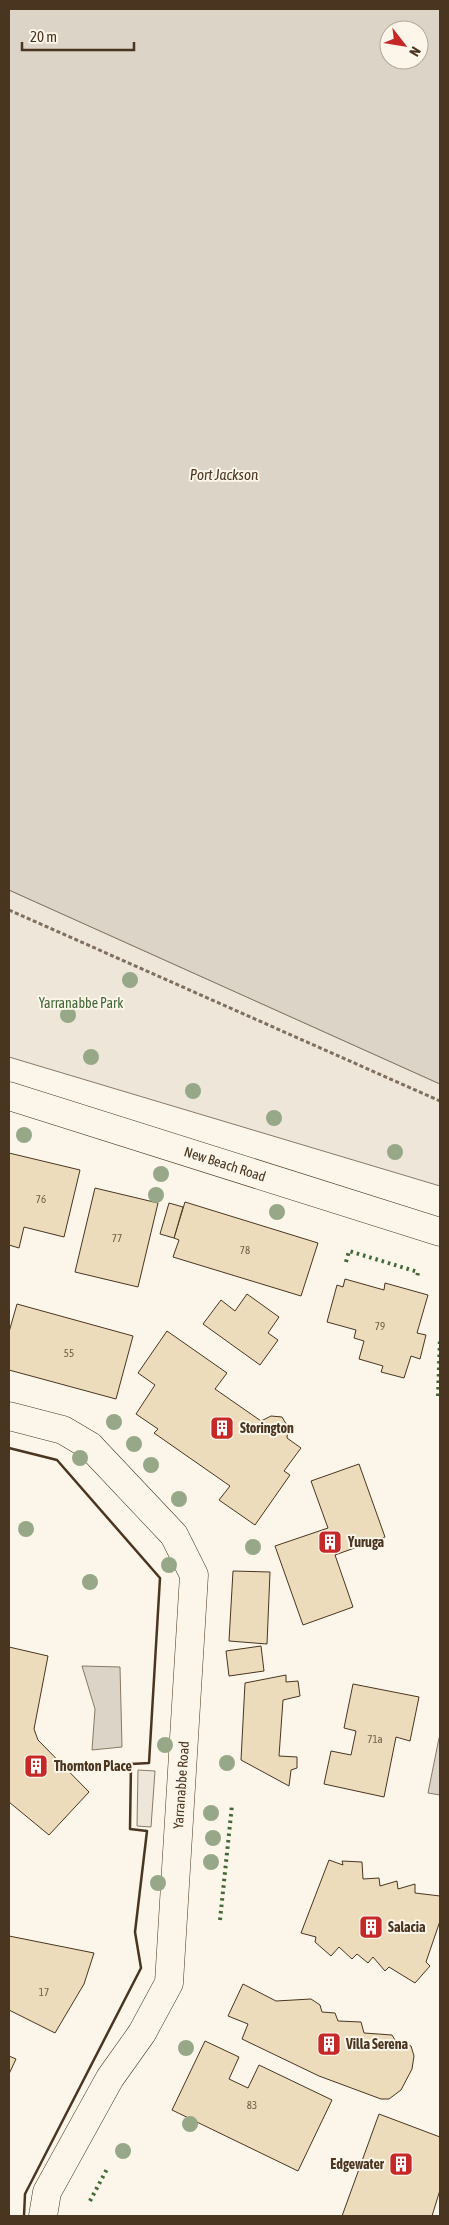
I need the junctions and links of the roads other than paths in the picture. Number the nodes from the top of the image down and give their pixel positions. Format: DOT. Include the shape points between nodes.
graph roads {
  1 [pos="9,1096"];
  2 [pos="440,1232"];
  3 [pos="9,1416"];
  4 [pos="43,2216"];
  1 -- 2 [label="street, New Beach Road"];
  3 -- 4 [label="street, Yarranabbe Road" via="63,1430 90,1446 174,1535 194,1574 169,1983 142,2033 110,2078 47,2192"];
}
